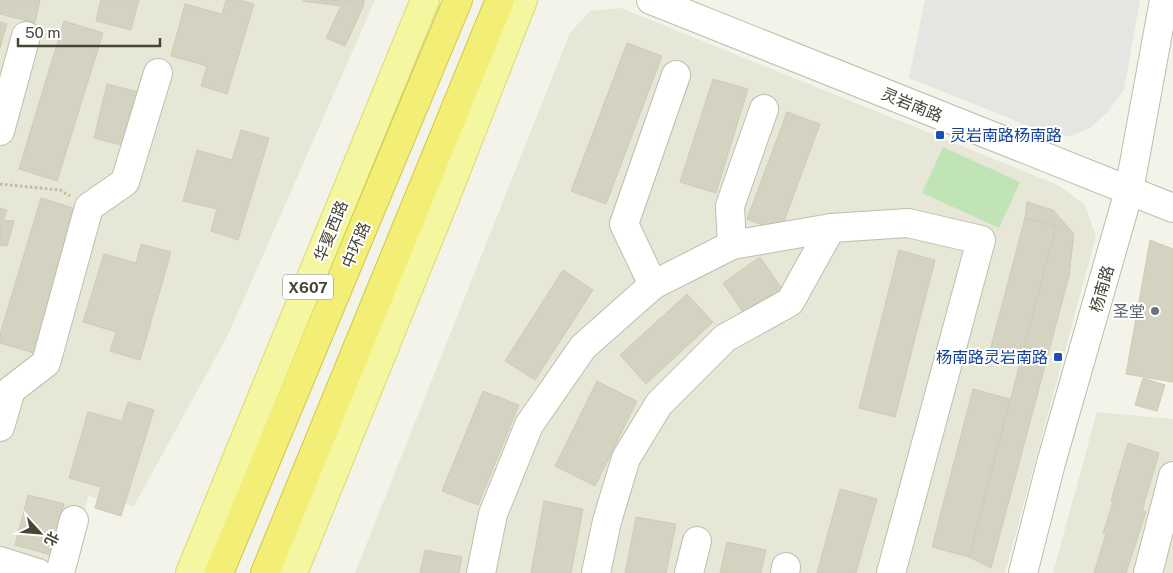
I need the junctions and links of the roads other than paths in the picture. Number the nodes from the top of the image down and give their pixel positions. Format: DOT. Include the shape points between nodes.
graph roads {
  1 [pos="425,0"];
  2 [pos="458,0"];
  3 [pos="500,0"];
  4 [pos="523,0"];
  5 [pos="652,0"];
  6 [pos="1164,0"];
  7 [pos="26,36"];
  8 [pos="158,73"];
  9 [pos="676,75"];
  10 [pos="764,109"];
  11 [pos="0,132"];
  12 [pos="1129,191"];
  13 [pos="1173,208"];
  14 [pos="831,228"];
  15 [pos="732,245"];
  16 [pos="653,285"];
  17 [pos="281,424"];
  18 [pos="0,427"];
  19 [pos="1173,476"];
  20 [pos="74,520"];
  21 [pos="697,541"];
  22 [pos="0,561"];
  23 [pos="38,573"];
  24 [pos="60,573"];
  25 [pos="190,573"];
  26 [pos="211,573"];
  27 [pos="219,573"];
  28 [pos="265,573"];
  29 [pos="293,573"];
  30 [pos="481,573"];
  31 [pos="596,573"];
  32 [pos="689,573"];
  33 [pos="892,573"];
  34 [pos="1023,573"];
  35 [pos="1148,573"];
  1 -- 25 [label="main road, 华夏西路 / X607"];
  2 -- 17 [label="highway, 中环路"];
  3 -- 28 [label="highway"];
  4 -- 29 [label="main road"];
  5 -- 12 [label="street, 灵岩南路"];
  6 -- 12 [label="street, 杨南路"];
  7 -- 11 [label="street"];
  8 -- 18 [label="street" via="125,182 89,207 46,363 11,390"];
  9 -- 16 [label="street" via="624,224"];
  10 -- 15 [label="street" via="730,206"];
  12 -- 13 [label="street, 灵岩南路"];
  12 -- 34 [label="street, 杨南路"];
  14 -- 15 [label="street"];
  14 -- 31 [label="street" via="790,302 725,338 659,404 626,458"];
  14 -- 33 [label="street" via="908,223 981,240"];
  15 -- 16 [label="street"];
  16 -- 30 [label="street" via="584,347 529,425 493,514"];
  17 -- 26 [label="highway"];
  17 -- 27 [label="highway, 中环路"];
  19 -- 35 [label="street"];
  20 -- 24 [label="street"];
  21 -- 32 [label="street"];
  22 -- 23 [label="street"];
}
